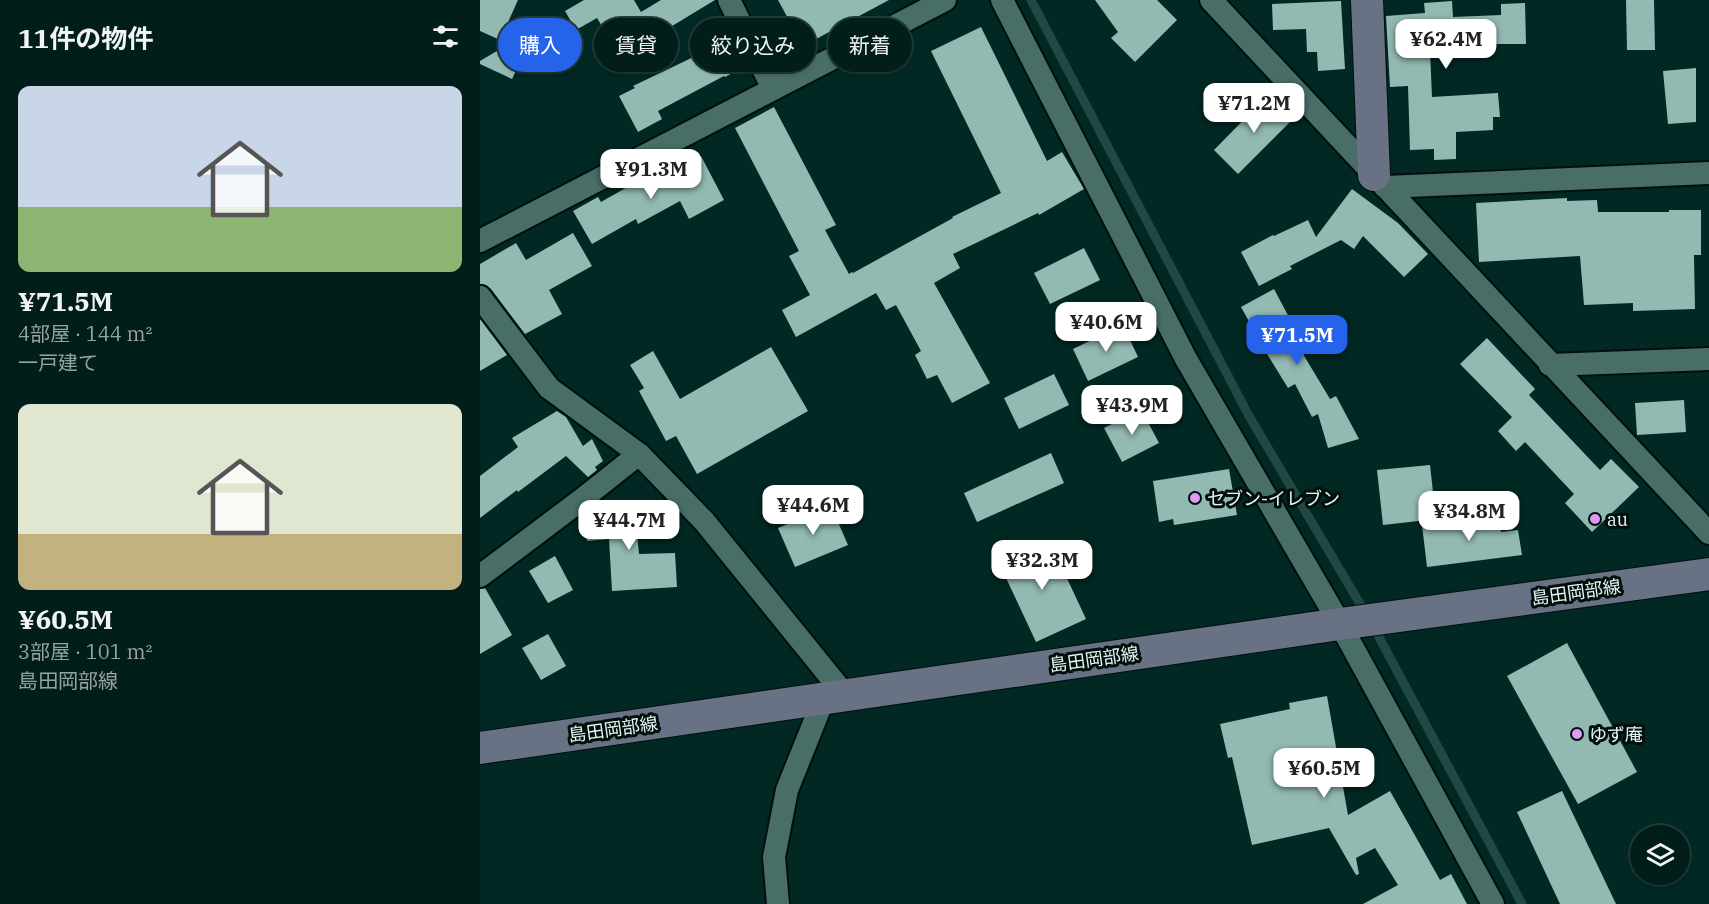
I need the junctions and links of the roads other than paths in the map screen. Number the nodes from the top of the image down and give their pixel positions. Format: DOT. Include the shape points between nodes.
graph roads {
  1 [pos="729,0"];
  2 [pos="945,0"];
  3 [pos="1002,0"];
  4 [pos="1210,0"];
  5 [pos="1367,0"];
  6 [pos="773,89"];
  7 [pos="1709,173"];
  8 [pos="1379,181"];
  9 [pos="480,241"];
  10 [pos="480,297"];
  11 [pos="1709,359"];
  12 [pos="1550,364"];
  13 [pos="639,454"];
  14 [pos="1709,533"];
  15 [pos="1709,574"];
  16 [pos="480,576"];
  17 [pos="1340,624"];
  18 [pos="834,697"];
  19 [pos="480,748"];
  20 [pos="781,902"];
  21 [pos="1493,904"];
  1 -- 6 [label="street"];
  2 -- 6 [label="street"];
  3 -- 17 [label="street" via="1186,358"];
  4 -- 8 [label="street"];
  5 -- 8 [label="main road"];
  6 -- 9 [label="street"];
  7 -- 8 [label="street"];
  8 -- 12 [label="street"];
  10 -- 13 [label="street" via="549,388"];
  11 -- 12 [label="street"];
  12 -- 14 [label="street"];
  13 -- 16 [label="street"];
  13 -- 18 [label="street" via="704,521"];
  15 -- 17 [label="main road, 島田岡部線"];
  17 -- 18 [label="main road, 島田岡部線"];
  17 -- 21 [label="street"];
  18 -- 19 [label="main road, 島田岡部線"];
  18 -- 20 [label="street" via="787,790 774,856"];
}
